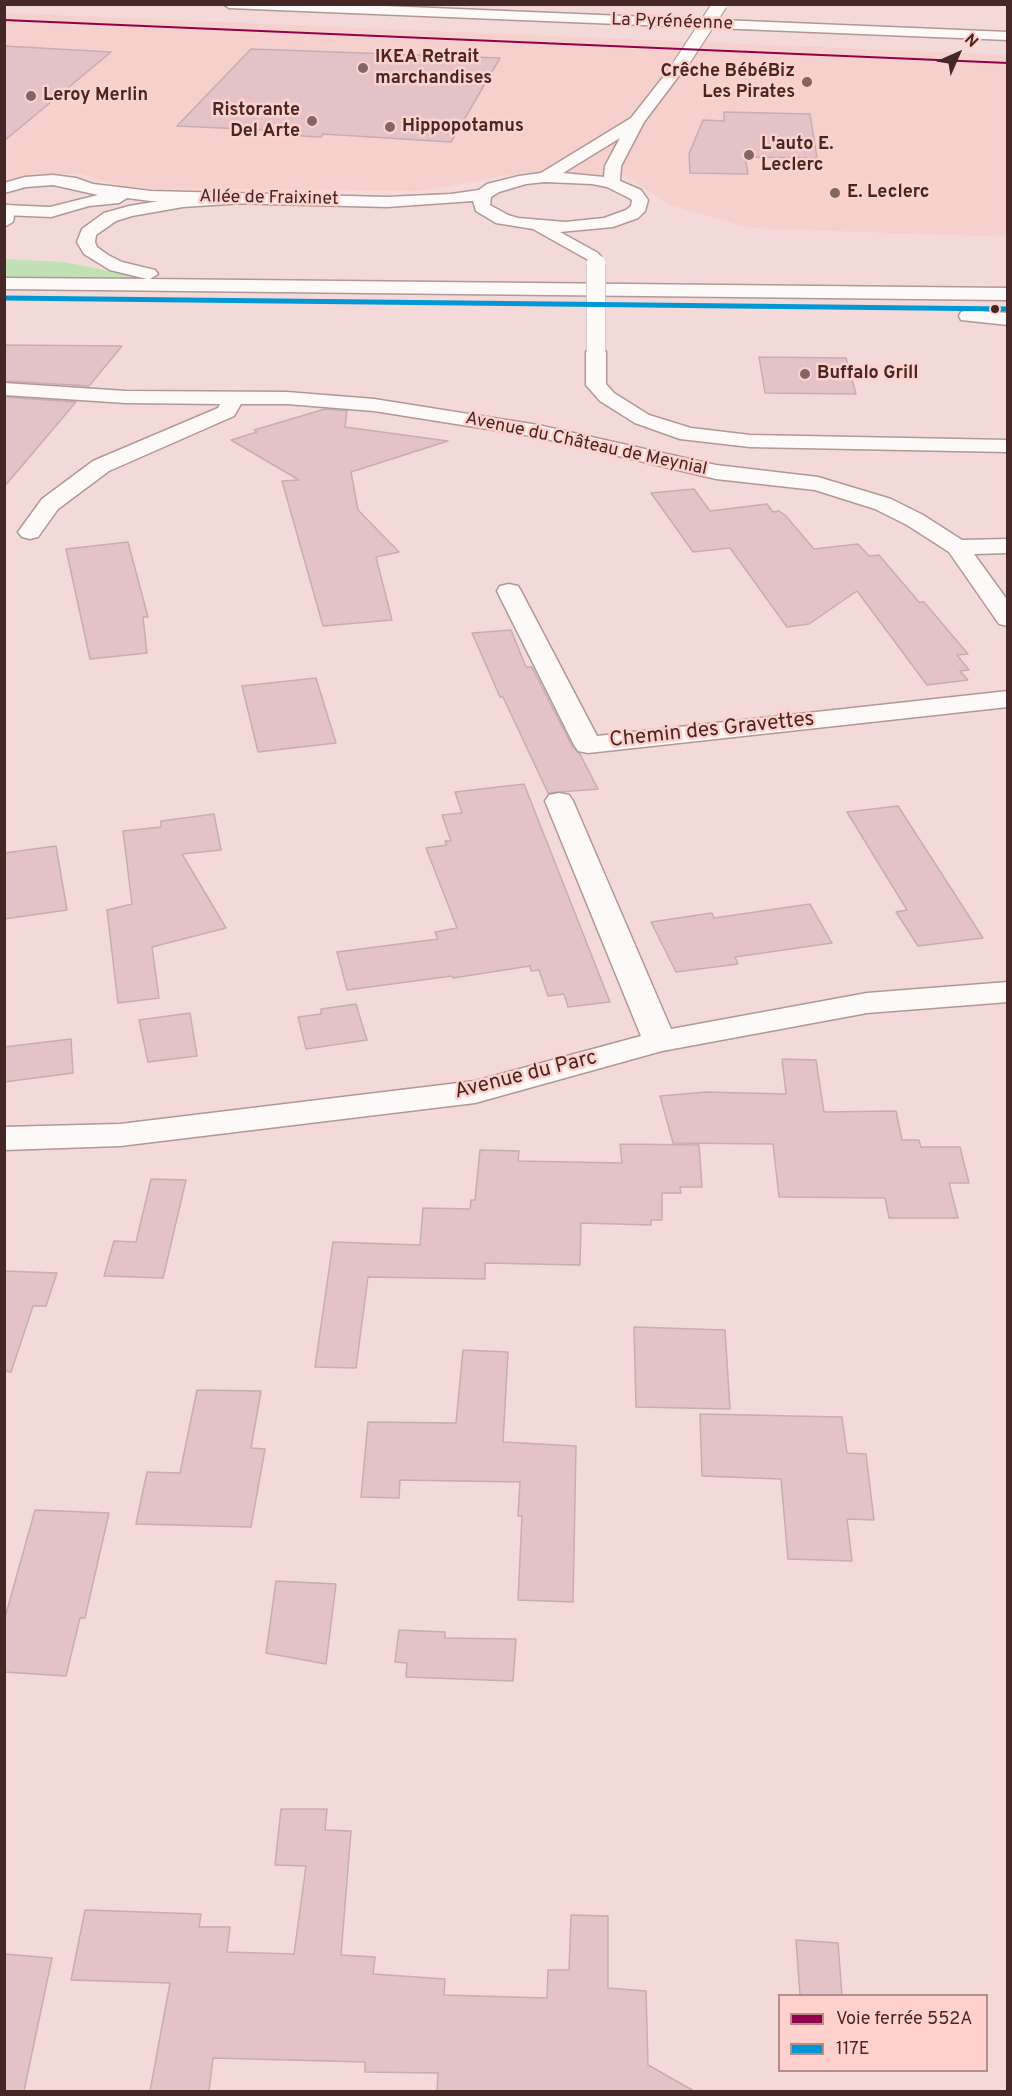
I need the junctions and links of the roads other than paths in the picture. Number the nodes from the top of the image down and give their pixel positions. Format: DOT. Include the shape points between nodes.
graph roads {
  1 [pos="229,4"];
  2 [pos="418,4"];
  3 [pos="720,4"];
  4 [pos="1008,28"];
  5 [pos="1008,36"];
  6 [pos="637,121"];
  7 [pos="546,177"];
  8 [pos="612,183"];
  9 [pos="4,188"];
  10 [pos="484,194"];
  11 [pos="89,195"];
  12 [pos="253,198"];
  13 [pos="387,202"];
  14 [pos="490,213"];
  15 [pos="5,214"];
  16 [pos="538,226"];
  17 [pos="592,226"];
  18 [pos="594,260"];
  19 [pos="4,283"];
  20 [pos="352,286"];
  21 [pos="1008,294"];
  22 [pos="4,305"];
  23 [pos="1008,317"];
  24 [pos="4,389"];
  25 [pos="233,398"];
  26 [pos="1008,446"];
  27 [pos="30,532"];
  28 [pos="1008,546"];
  29 [pos="957,547"];
  30 [pos="509,591"];
  31 [pos="1008,619"];
  32 [pos="1008,699"];
  33 [pos="559,801"];
  34 [pos="1008,992"];
  35 [pos="660,1041"];
  36 [pos="4,1139"];
  1 -- 5 [label="main road, La Pyrénéenne"];
  2 -- 4 [label="main road, La Pyrénéenne"];
  3 -- 6 [label="main road, bridge"];
  6 -- 7 [label="main road"];
  6 -- 8 [label="main road" via="613,166"];
  7 -- 8 [label="main road"];
  7 -- 10 [label="main road, Allée de Fraixinet" via="507,183"];
  8 -- 17 [label="main road" via="635,194 640,200 639,207 619,220"];
  9 -- 11 [label="main road" via="53,180 76,183"];
  10 -- 13 [label="main road, Allée de Fraixinet"];
  10 -- 14 [label="main road" via="482,207"];
  11 -- 12 [label="main road, Allée de Fraixinet"];
  11 -- 15 [label="main road" via="78,206 51,212"];
  12 -- 13 [label="main road, Allée de Fraixinet"];
  12 -- 20 [label="main road" via="183,202 129,211 98,224 88,233 86,242 90,250 116,266 152,274"];
  13 -- 14 [label="main road, Allée de Fraixinet"];
  14 -- 16 [label="main road, Allée de Fraixinet"];
  16 -- 17 [label="main road"];
  16 -- 18 [label="main road"];
  17 -- 18 [label="main road"];
  18 -- 26 [label="main road, bridge" via="596,385 607,397 642,419 688,434 750,441"];
  19 -- 20 [label="main road"];
  20 -- 21 [label="main road"];
  22 -- 23 [label="main road"];
  24 -- 25 [label="main road, Avenue du Château de Meynial" via="126,397"];
  25 -- 27 [label="main road" via="227,412 101,466 50,504"];
  25 -- 29 [label="main road, Avenue du Château de Meynial" via="374,405 538,431 716,472 818,484 883,504"];
  28 -- 29 [label="main road"];
  29 -- 31 [label="main road, Avenue du Château de Meynial"];
  30 -- 32 [label="main road, Chemin des Gravettes" via="588,744"];
  33 -- 35 [label="main road"];
  34 -- 35 [label="main road, Avenue du Parc" via="867,1003"];
  35 -- 36 [label="main road, Avenue du Parc" via="475,1092 120,1135"];
}
